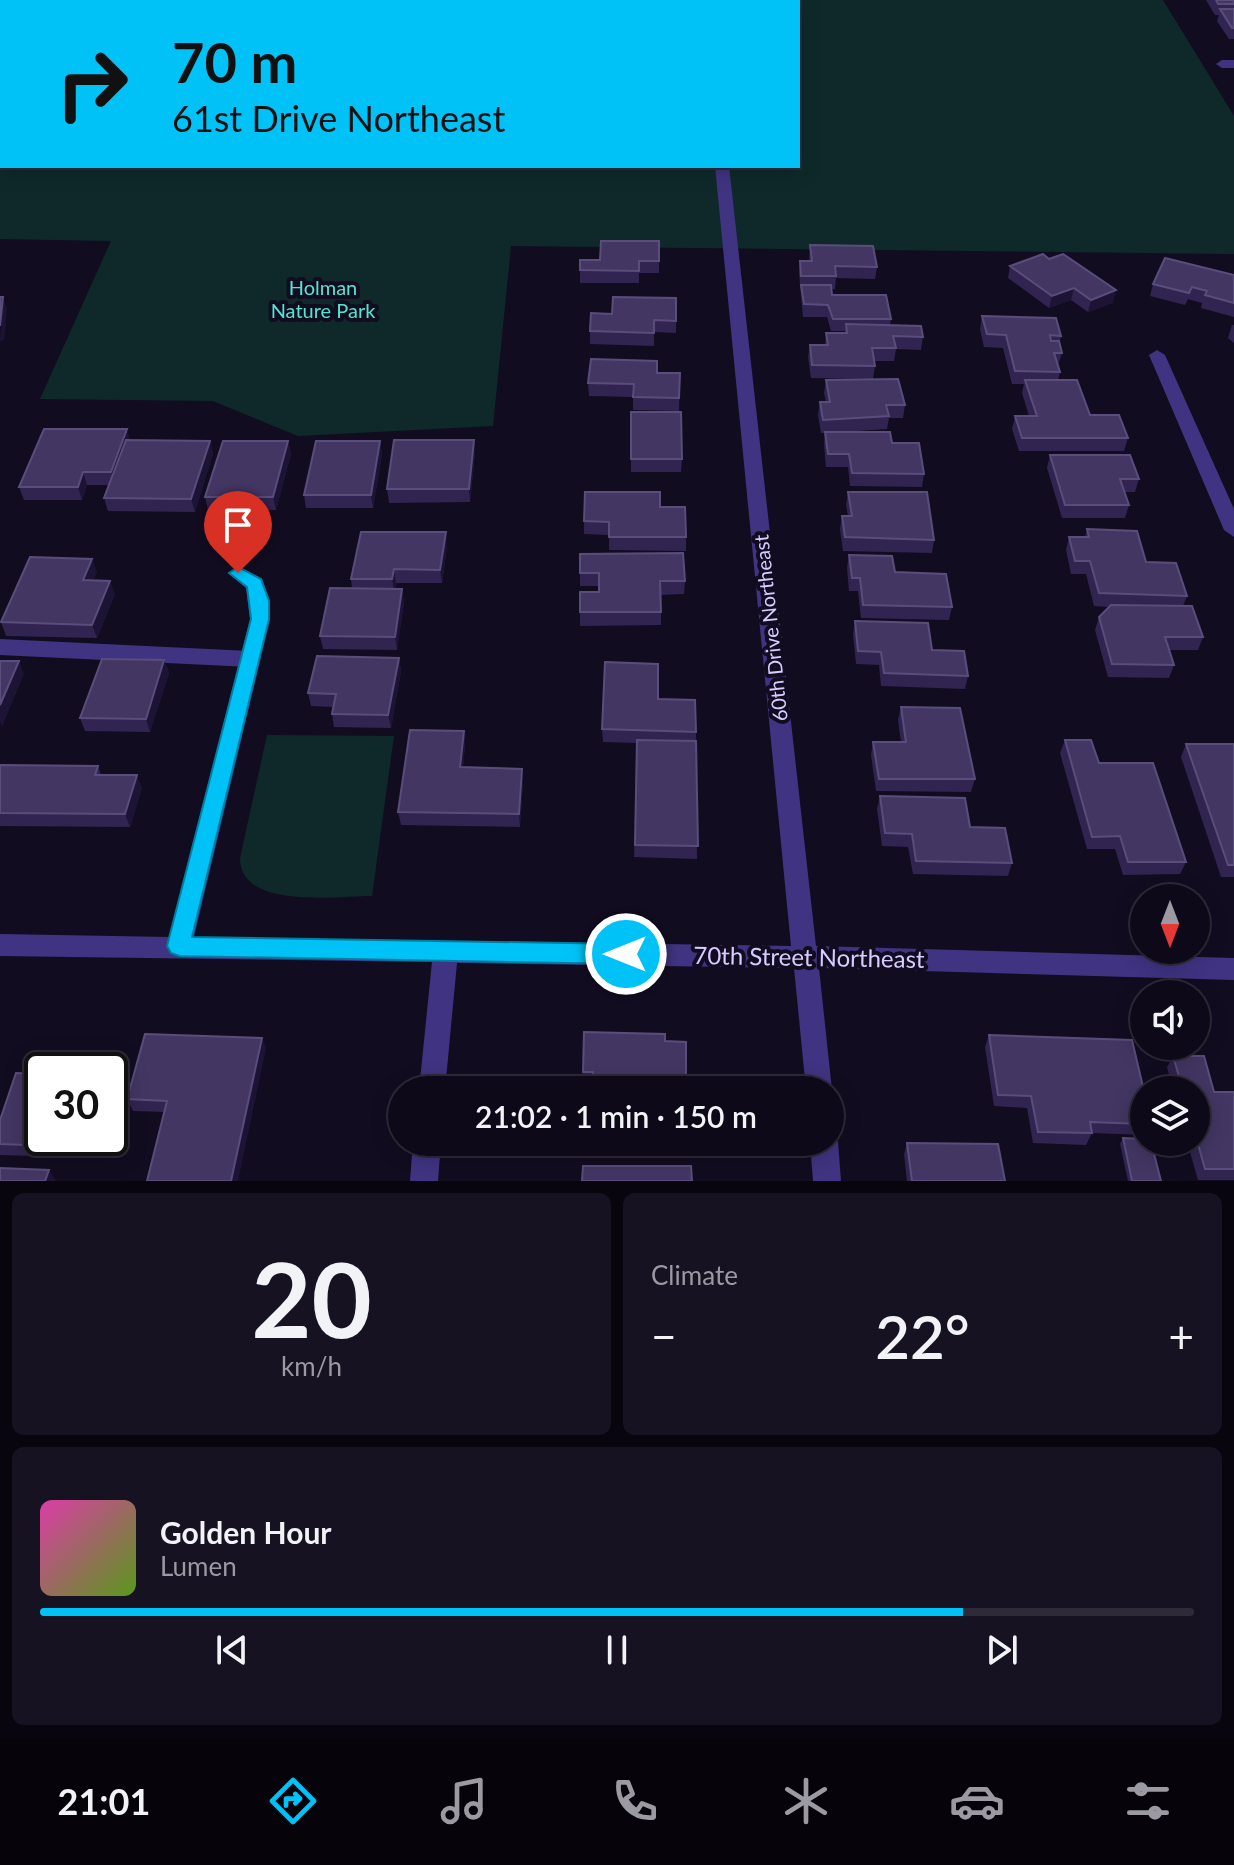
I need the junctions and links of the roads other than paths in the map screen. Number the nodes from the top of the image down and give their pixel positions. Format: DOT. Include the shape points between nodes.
graph roads {
  1 [pos="722,168"];
  2 [pos="1157,355"];
  3 [pos="1234,530"];
  4 [pos="238,573"];
  5 [pos="0,647"];
  6 [pos="250,659"];
  7 [pos="0,945"];
  8 [pos="179,946"];
  9 [pos="445,952"];
  10 [pos="808,957"];
  11 [pos="1234,969"];
  12 [pos="433,1076"];
  13 [pos="818,1076"];
  14 [pos="426,1156"];
  15 [pos="825,1156"];
  16 [pos="424,1181"];
  17 [pos="827,1181"];
  1 -- 10 [label="street, 60th Drive Northeast"];
  2 -- 3 [label="street"];
  4 -- 6 [label="street" via="255,584 260,601"];
  5 -- 6 [label="street"];
  6 -- 8 [label="street"];
  7 -- 8 [label="street, 70th Street Northeast"];
  8 -- 9 [label="street, 70th Street Northeast"];
  9 -- 10 [label="street, 70th Street Northeast"];
  9 -- 12 [label="street"];
  10 -- 11 [label="street, 70th Street Northeast"];
  10 -- 13 [label="street, 60th Drive Northeast"];
  14 -- 16 [label="street"];
  15 -- 17 [label="street"];
}
